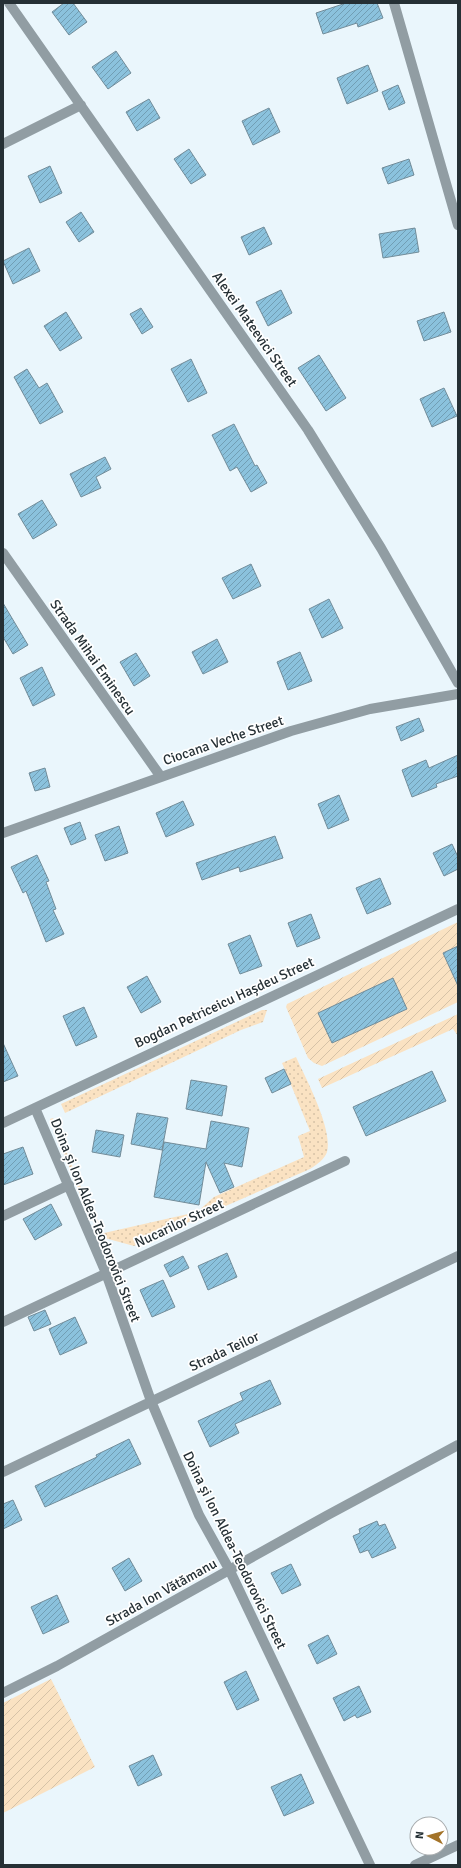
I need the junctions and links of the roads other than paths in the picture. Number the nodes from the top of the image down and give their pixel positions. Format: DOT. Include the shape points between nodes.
graph roads {
  1 [pos="9,3"];
  2 [pos="394,3"];
  3 [pos="81,105"];
  4 [pos="3,144"];
  5 [pos="458,225"];
  6 [pos="3,554"];
  7 [pos="458,683"];
  8 [pos="458,694"];
  9 [pos="161,777"];
  10 [pos="3,833"];
  11 [pos="458,909"];
  12 [pos="35,1108"];
  13 [pos="3,1123"];
  14 [pos="345,1161"];
  15 [pos="69,1185"];
  16 [pos="3,1216"];
  17 [pos="458,1256"];
  18 [pos="106,1273"];
  19 [pos="3,1322"];
  20 [pos="151,1401"];
  21 [pos="458,1445"];
  22 [pos="3,1472"];
  23 [pos="229,1569"];
  24 [pos="3,1693"];
  25 [pos="458,1844"];
  26 [pos="370,1865"];
  27 [pos="415,1865"];
  1 -- 3 [label="street, Alexei Mateevici Street"];
  2 -- 5 [label="street"];
  3 -- 4 [label="street"];
  3 -- 7 [label="street, Alexei Mateevici Street" via="308,430 381,548"];
  6 -- 9 [label="street, Strada Mihai Eminescu"];
  8 -- 9 [label="street, Ciocana Veche Street" via="362,711 291,731"];
  9 -- 10 [label="street, Ciocana Veche Street"];
  11 -- 12 [label="street, Bogdan Petriceicu Hașdeu Street"];
  12 -- 13 [label="street, Bogdan Petriceicu Hașdeu Street"];
  12 -- 15 [label="street, Doina și Ion Aldea-Teodorovici Street"];
  14 -- 18 [label="street, Nucarilor Street"];
  15 -- 16 [label="street"];
  15 -- 18 [label="street, Doina și Ion Aldea-Teodorovici Street"];
  17 -- 20 [label="street, Strada Teilor"];
  18 -- 19 [label="street, Nucarilor Street"];
  18 -- 20 [label="street, Doina și Ion Aldea-Teodorovici Street"];
  20 -- 22 [label="street, Strada Teilor"];
  20 -- 23 [label="street, Doina și Ion Aldea-Teodorovici Street" via="199,1515"];
  21 -- 23 [label="street, Strada Ion Vătămanu"];
  23 -- 24 [label="street, Strada Ion Vătămanu" via="57,1666"];
  23 -- 26 [label="street, Doina și Ion Aldea-Teodorovici Street"];
  25 -- 27 [label="street"];
}
